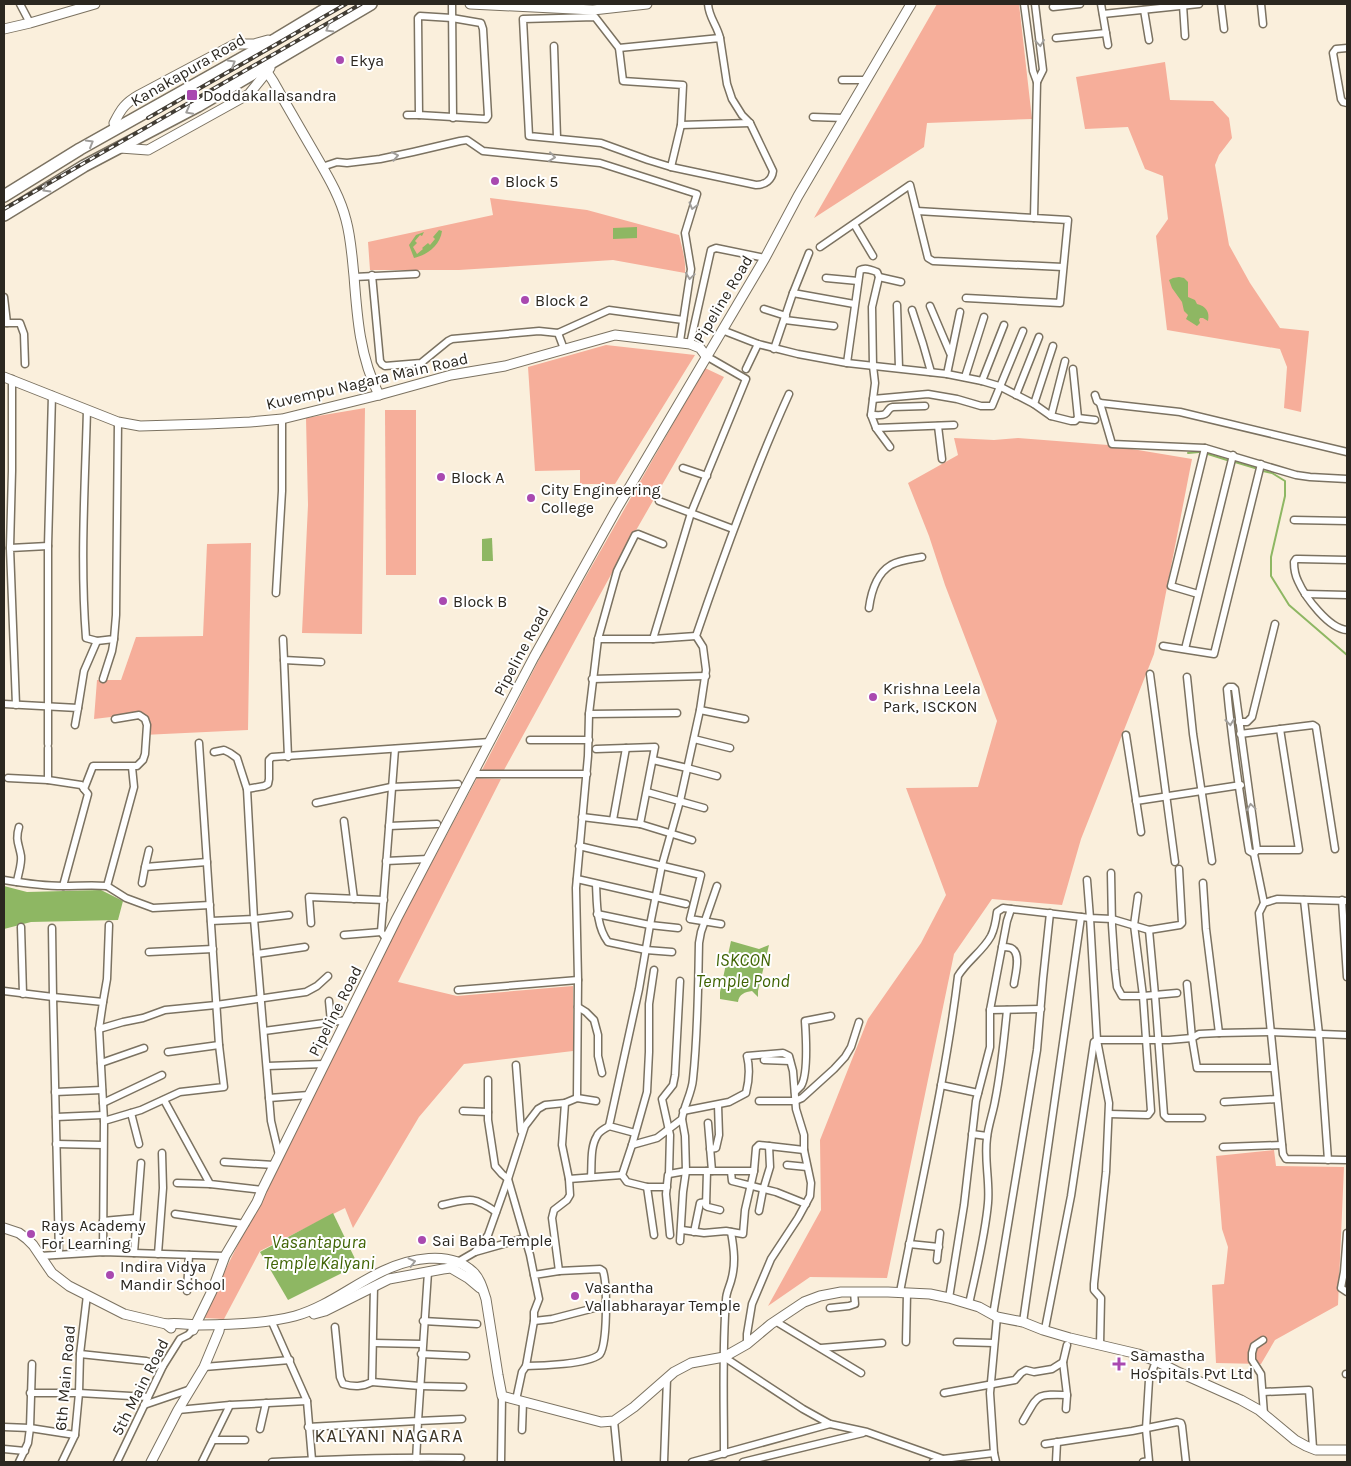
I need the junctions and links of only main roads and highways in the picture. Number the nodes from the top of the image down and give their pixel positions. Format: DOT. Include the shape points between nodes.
graph roads {
  1 [pos="334,4"];
  2 [pos="371,4"];
  3 [pos="4,196"];
  4 [pos="4,215"];
  3 -- 1 [label="highway, Kanakapura Road, one-way"];
  2 -- 4 [label="highway, Kanakapura Road, one-way" via="198,106 84,166"];
}
